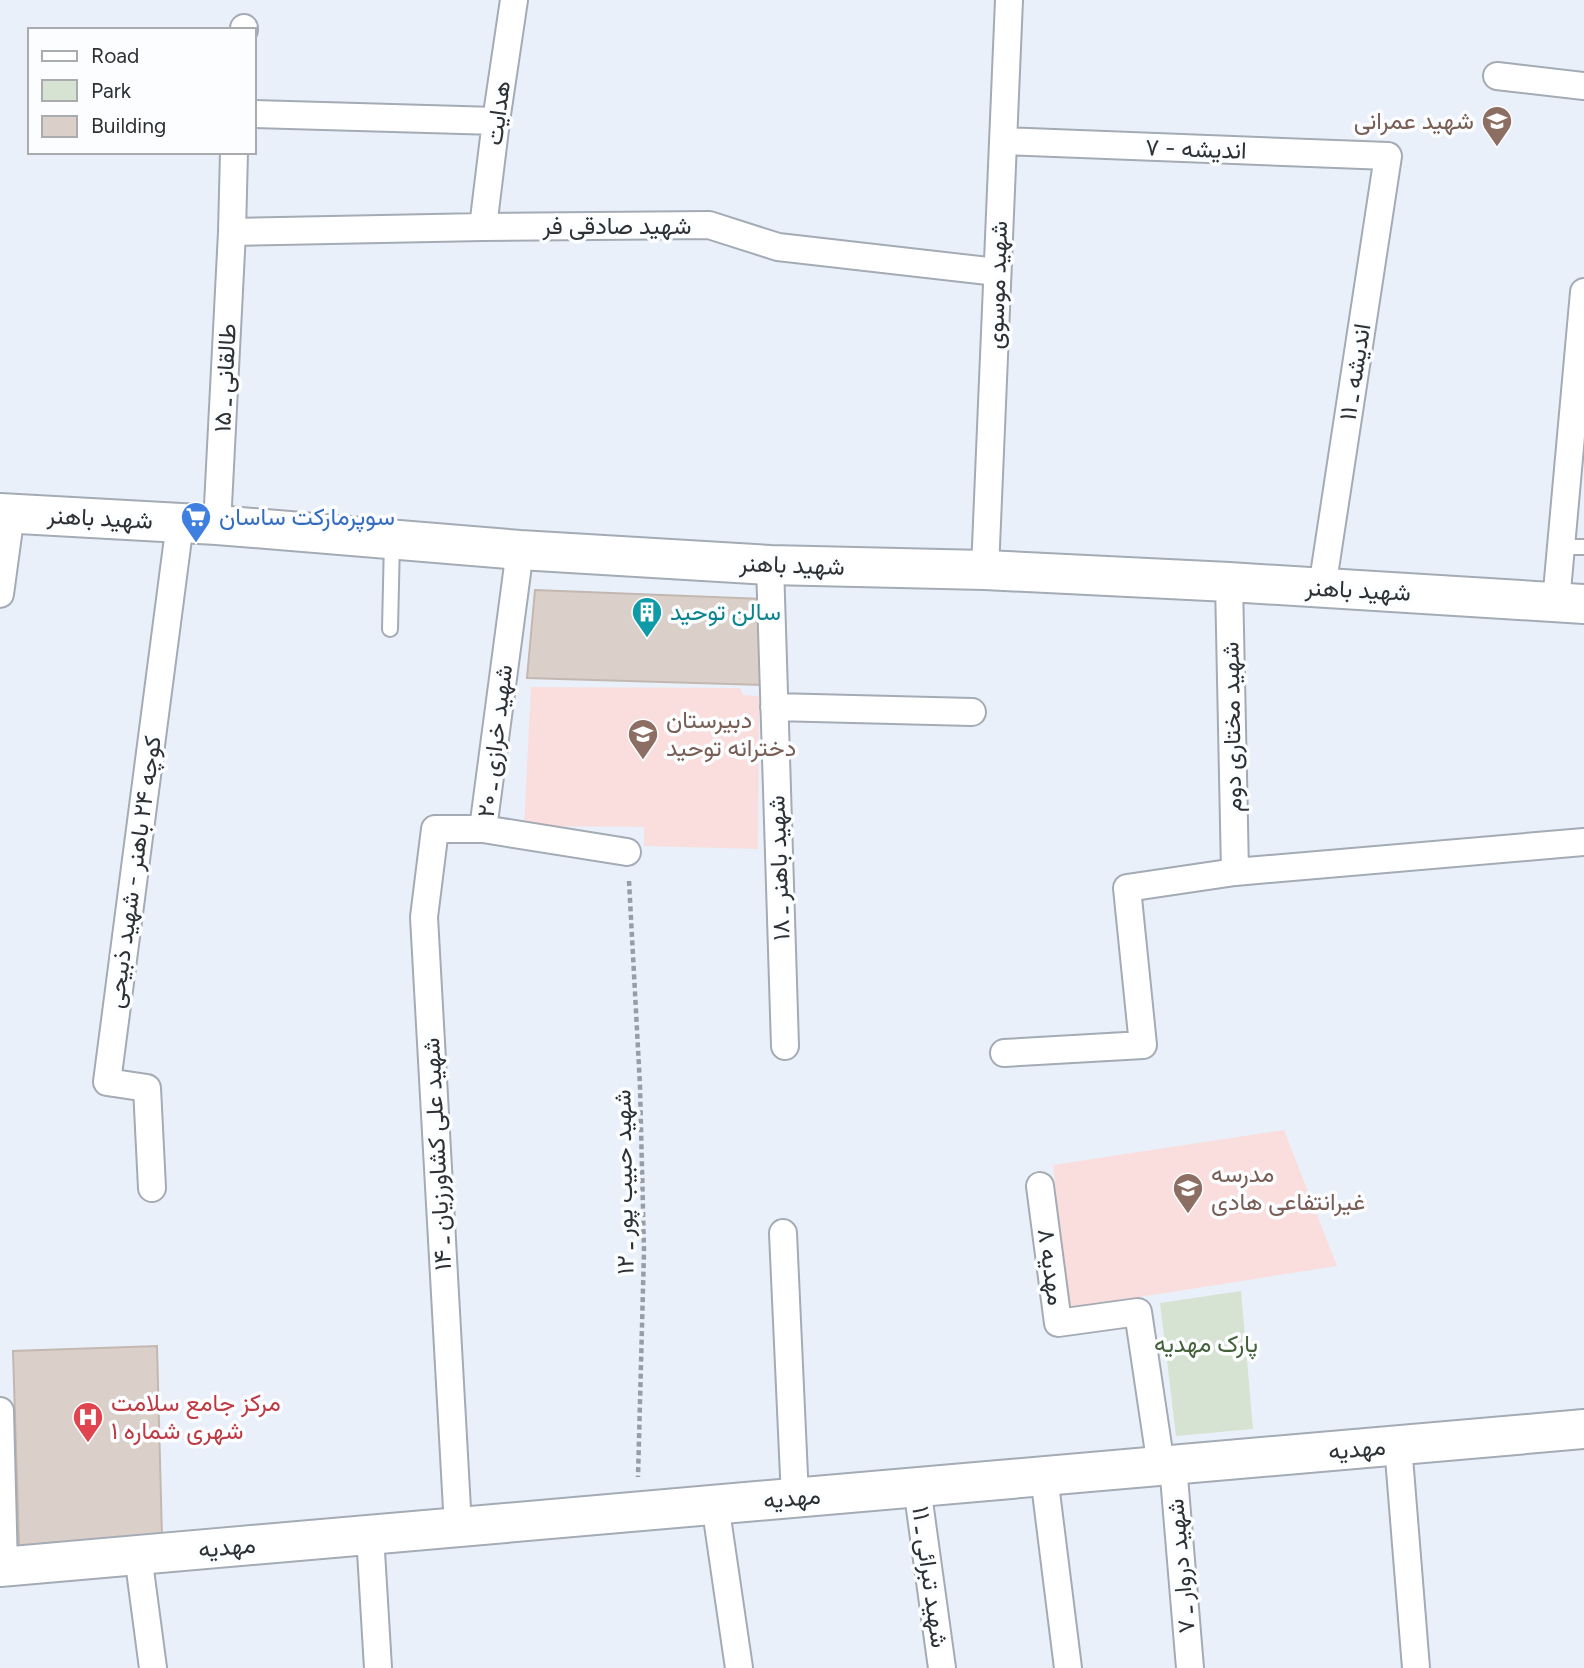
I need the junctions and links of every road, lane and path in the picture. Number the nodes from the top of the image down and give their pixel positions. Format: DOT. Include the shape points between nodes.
graph roads {
  1 [pos="514,0"];
  2 [pos="1009,0"];
  3 [pos="1497,76"];
  4 [pos="1584,86"];
  5 [pos="256,114"];
  6 [pos="496,121"];
  7 [pos="1003,141"];
  8 [pos="234,154"];
  9 [pos="1388,156"];
  10 [pos="483,227"];
  11 [pos="232,232"];
  12 [pos="997,272"];
  13 [pos="1584,292"];
  14 [pos="1579,411"];
  15 [pos="5,513"];
  16 [pos="199,524"];
  17 [pos="392,539"];
  18 [pos="1572,547"];
  19 [pos="520,550"];
  20 [pos="770,565"];
  21 [pos="985,570"];
  22 [pos="1229,582"];
  23 [pos="1322,588"];
  24 [pos="0,594"];
  25 [pos="1570,603"];
  26 [pos="390,629"];
  27 [pos="774,707"];
  28 [pos="972,712"];
  29 [pos="483,829"];
  30 [pos="1584,842"];
  31 [pos="628,852"];
  32 [pos="1235,873"];
  33 [pos="785,1045"];
  34 [pos="1004,1053"];
  35 [pos="1040,1186"];
  36 [pos="152,1188"];
  37 [pos="783,1233"];
  38 [pos="0,1411"];
  39 [pos="1584,1429"];
  40 [pos="1398,1445"];
  41 [pos="1167,1465"];
  42 [pos="1044,1476"];
  43 [pos="917,1487"];
  44 [pos="795,1498"];
  45 [pos="715,1504"];
  46 [pos="637,1511"];
  47 [pos="458,1527"];
  48 [pos="370,1535"];
  49 [pos="138,1555"];
  50 [pos="2,1567"];
  51 [pos="153,1668"];
  52 [pos="379,1668"];
  53 [pos="739,1668"];
  54 [pos="942,1668"];
  55 [pos="1068,1668"];
  56 [pos="1190,1668"];
  57 [pos="1416,1668"];
  1 -- 6 [label="street, هدایت"];
  2 -- 7 [label="street, شهید موسوی"];
  3 -- 4 [label="street"];
  5 -- 6 [label="street"];
  6 -- 10 [label="street, هدایت"];
  7 -- 9 [label="street, اندیشه - ۷"];
  7 -- 12 [label="street, شهید موسوی"];
  8 -- 11 [label="street, طالقانی ـ ۱۵"];
  9 -- 23 [label="street, اندیشه ـ ۱۱"];
  10 -- 11 [label="street, شهید صادقی فر"];
  10 -- 12 [label="street, شهید صادقی فر" via="709,225 778,247"];
  11 -- 16 [label="street, طالقانی ـ ۱۵"];
  12 -- 21 [label="street, شهید موسوی"];
  13 -- 14 [label="street"];
  14 -- 18 [label="street"];
  15 -- 16 [label="street, شهید باهنر"];
  15 -- 24 [label="street"];
  16 -- 17 [label="street, شهید باهنر"];
  16 -- 36 [label="street, کوچه ۲۴ باهنر - شهید ذبیحی" via="107,1082 147,1088"];
  17 -- 19 [label="street, شهید باهنر"];
  17 -- 26 [label="lane"];
  18 -- 25 [label="street"];
  19 -- 20 [label="street, شهید باهنر"];
  19 -- 29 [label="street, شهید خرازی ـ ۲۰"];
  20 -- 21 [label="street, شهید باهنر"];
  20 -- 27 [label="street, شهید باهنر ـ ۱۸"];
  21 -- 22 [label="street, شهید باهنر"];
  22 -- 23 [label="street, شهید باهنر"];
  22 -- 32 [label="street, شهید مختاری دوم"];
  23 -- 25 [label="street, شهید باهنر"];
  27 -- 28 [label="street"];
  27 -- 33 [label="street, شهید باهنر ـ ۱۸"];
  29 -- 31 [label="street, شهید خرازی ـ ۲۰"];
  29 -- 47 [label="street, شهید علی کشاورزیان ـ ۱۴" via="435,829 424,917"];
  30 -- 32 [label="street"];
  31 -- 46 [label="path, شهید حبیب پور ـ ۱۲" via="644,1251"];
  32 -- 34 [label="street" via="1127,888 1143,1045"];
  35 -- 41 [label="street, مهدیه ۸" via="1058,1323 1139,1312"];
  37 -- 44 [label="street"];
  38 -- 50 [label="street"];
  39 -- 40 [label="street, مهدیه"];
  40 -- 41 [label="street, مهدیه"];
  40 -- 57 [label="street"];
  41 -- 42 [label="street, مهدیه"];
  41 -- 56 [label="street, شهید دروار ـ ۷"];
  42 -- 43 [label="street, مهدیه"];
  42 -- 55 [label="street"];
  43 -- 44 [label="street, مهدیه"];
  43 -- 54 [label="street, شهید تبرائی ـ ۱۱"];
  44 -- 45 [label="street, مهدیه"];
  45 -- 46 [label="street, مهدیه"];
  45 -- 53 [label="street"];
  46 -- 47 [label="street, مهدیه"];
  47 -- 48 [label="street, مهدیه"];
  48 -- 49 [label="street, مهدیه"];
  48 -- 52 [label="street"];
  49 -- 50 [label="street, مهدیه"];
  49 -- 51 [label="street"];
}
